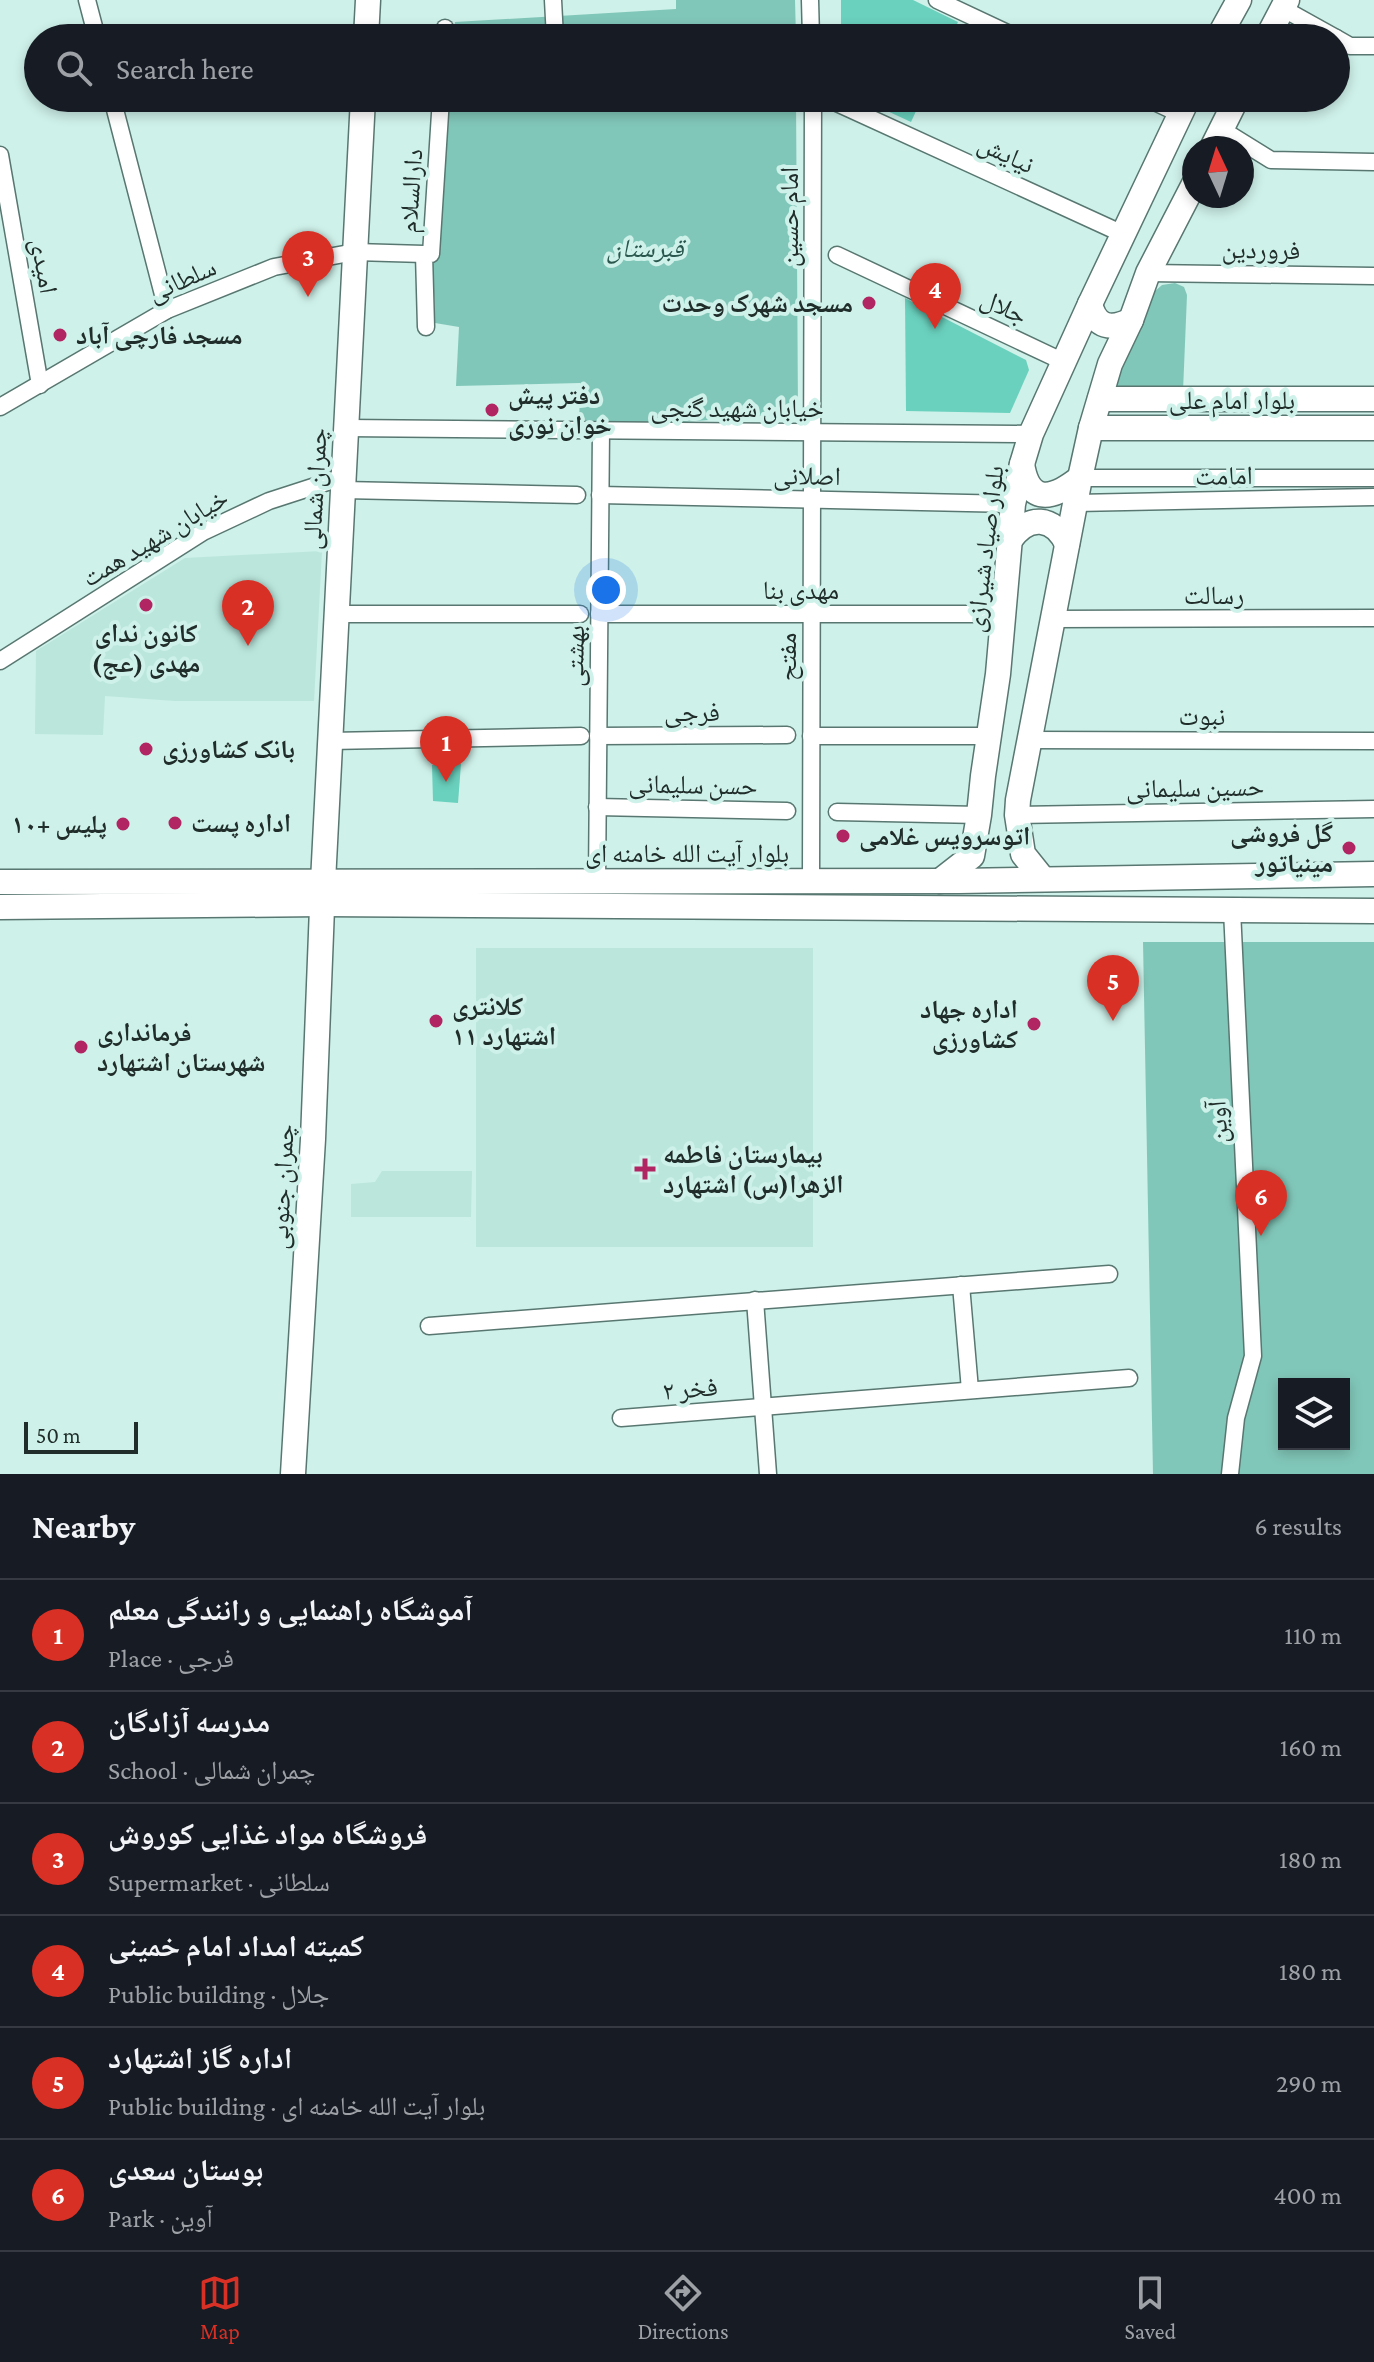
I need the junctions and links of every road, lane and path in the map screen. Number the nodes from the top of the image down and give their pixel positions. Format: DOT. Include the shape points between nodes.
graph roads {
  1 [pos="87,0"];
  2 [pos="368,0"];
  3 [pos="553,0"];
  4 [pos="810,0"];
  5 [pos="937,0"];
  6 [pos="1239,0"];
  7 [pos="1284,4"];
  8 [pos="93,24"];
  9 [pos="367,24"];
  10 [pos="554,24"];
  11 [pos="811,24"];
  12 [pos="988,24"];
  13 [pos="1226,24"];
  14 [pos="1274,24"];
  15 [pos="1315,24"];
  16 [pos="1350,46"];
  17 [pos="1374,46"];
  18 [pos="116,112"];
  19 [pos="362,112"];
  20 [pos="440,112"];
  21 [pos="813,112"];
  22 [pos="857,112"];
  23 [pos="1181,112"];
  24 [pos="1230,112"];
  25 [pos="1218,136"];
  26 [pos="1254,153"];
  27 [pos="0,155"];
  28 [pos="1374,162"];
  29 [pos="1182,207"];
  30 [pos="1123,234"];
  31 [pos="355,252"];
  32 [pos="424,254"];
  33 [pos="837,255"];
  34 [pos="1148,273"];
  35 [pos="1374,276"];
  36 [pos="1090,304"];
  37 [pos="167,310"];
  38 [pos="1131,320"];
  39 [pos="426,327"];
  40 [pos="1067,356"];
  41 [pos="1110,364"];
  42 [pos="40,385"];
  43 [pos="1100,399"];
  44 [pos="1374,399"];
  45 [pos="0,407"];
  46 [pos="346,428"];
  47 [pos="1091,428"];
  48 [pos="1374,428"];
  49 [pos="601,430"];
  50 [pos="812,432"];
  51 [pos="1031,434"];
  52 [pos="1022,464"];
  53 [pos="1080,478"];
  54 [pos="1374,478"];
  55 [pos="343,483"];
  56 [pos="577,495"];
  57 [pos="600,495"];
  58 [pos="1374,497"];
  59 [pos="812,500"];
  60 [pos="1076,503"];
  61 [pos="1013,504"];
  62 [pos="1010,540"];
  63 [pos="1067,544"];
  64 [pos="336,614"];
  65 [pos="580,614"];
  66 [pos="599,614"];
  67 [pos="811,614"];
  68 [pos="1003,614"];
  69 [pos="1374,618"];
  70 [pos="1054,619"];
  71 [pos="0,661"];
  72 [pos="787,735"];
  73 [pos="590,736"];
  74 [pos="811,736"];
  75 [pos="989,736"];
  76 [pos="1030,740"];
  77 [pos="330,741"];
  78 [pos="1374,741"];
  79 [pos="597,807"];
  80 [pos="1374,809"];
  81 [pos="787,811"];
  82 [pos="837,812"];
  83 [pos="979,815"];
  84 [pos="1017,815"];
  85 [pos="1374,874"];
  86 [pos="1043,879"];
  87 [pos="811,881"];
  88 [pos="940,881"];
  89 [pos="0,882"];
  90 [pos="597,882"];
  91 [pos="322,893"];
  92 [pos="0,907"];
  93 [pos="1232,910"];
  94 [pos="1374,911"];
  95 [pos="1109,1274"];
  96 [pos="961,1285"];
  97 [pos="755,1300"];
  98 [pos="429,1326"];
  99 [pos="1129,1378"];
  100 [pos="970,1390"];
  101 [pos="763,1406"];
  102 [pos="621,1418"];
  103 [pos="293,1474"];
  104 [pos="768,1474"];
  105 [pos="1230,1474"];
  1 -- 8 [label="street"];
  2 -- 9 [label="street"];
  3 -- 10 [label="street"];
  4 -- 11 [label="street"];
  5 -- 12 [label="street"];
  6 -- 13 [label="street"];
  7 -- 14 [label="street"];
  7 -- 15 [label="street"];
  16 -- 17 [label="street"];
  18 -- 37 [label="street"];
  19 -- 31 [label="street, چمران شمالی"];
  20 -- 32 [label="street, دارالسلام" via="431,254"];
  21 -- 50 [label="street, امام حسین"];
  22 -- 30 [label="street, نیایش"];
  23 -- 30 [label="street, بلوار صیاد شیرازی"];
  24 -- 25 [label="street"];
  26 -- 28 [label="street" via="1271,160"];
  27 -- 42 [label="street, امیدی"];
  29 -- 34 [label="street"];
  30 -- 36 [label="street, بلوار صیاد شیرازی"];
  31 -- 32 [label="street, سلطانی"];
  31 -- 37 [label="street, سلطانی" via="274,267"];
  31 -- 46 [label="street, چمران شمالی"];
  32 -- 39 [label="street, دارالسلام"];
  33 -- 40 [label="street, جلال"];
  34 -- 35 [label="street, فروردین"];
  34 -- 38 [label="street"];
  36 -- 38 [label="street" via="1101,323 1112,326"];
  36 -- 40 [label="street, بلوار صیاد شیرازی"];
  37 -- 42 [label="street, سلطانی"];
  38 -- 41 [label="street"];
  40 -- 41 [label="street" via="1087,343 1108,356"];
  40 -- 51 [label="street, بلوار صیاد شیرازی"];
  41 -- 43 [label="street"];
  42 -- 45 [label="street, سلطانی"];
  43 -- 44 [label="street, بلوار امام علی"];
  43 -- 47 [label="street"];
  46 -- 49 [label="street, خیابان شهید گنجی"];
  46 -- 55 [label="street, چمران شمالی"];
  47 -- 48 [label="street, بلوار امام علی"];
  47 -- 53 [label="street"];
  49 -- 50 [label="street, خیابان شهید گنجی"];
  49 -- 57 [label="street, بهشتی"];
  50 -- 51 [label="street, خیابان شهید گنجی"];
  50 -- 59 [label="street, مفتح"];
  51 -- 52 [label="street, بلوار صیاد شیرازی"];
  52 -- 53 [label="street" via="1024,480 1043,495 1057,494"];
  52 -- 61 [label="street, بلوار صیاد شیرازی"];
  53 -- 54 [label="street, امامت"];
  53 -- 60 [label="street"];
  55 -- 56 [label="street"];
  55 -- 64 [label="street, چمران شمالی"];
  55 -- 71 [label="street, خیابان شهید همت" via="269,501 203,532"];
  57 -- 59 [label="street, اصلانی"];
  57 -- 66 [label="street, بهشتی"];
  58 -- 60 [label="street, امامت"];
  59 -- 61 [label="street, اصلانی"];
  59 -- 67 [label="street, مفتح"];
  60 -- 63 [label="street"];
  61 -- 62 [label="street, بلوار صیاد شیرازی"];
  62 -- 63 [label="street" via="1028,523 1040,521 1053,525"];
  62 -- 68 [label="street, بلوار صیاد شیرازی"];
  63 -- 70 [label="street"];
  64 -- 65 [label="street"];
  64 -- 77 [label="street, چمران شمالی"];
  66 -- 67 [label="street, مهدی بنا"];
  66 -- 73 [label="street, بهشتی"];
  67 -- 68 [label="street, مهدی بنا"];
  67 -- 74 [label="street, مفتح"];
  68 -- 75 [label="street, بلوار صیاد شیرازی"];
  69 -- 70 [label="street, رسالت"];
  70 -- 76 [label="street"];
  72 -- 73 [label="street, فرجی"];
  73 -- 77 [label="street, فرجی"];
  73 -- 79 [label="street, بهشتی"];
  74 -- 75 [label="street"];
  74 -- 87 [label="street, مفتح"];
  75 -- 83 [label="street, بلوار صیاد شیرازی"];
  76 -- 78 [label="street, نبوت"];
  76 -- 84 [label="street"];
  77 -- 91 [label="street, چمران شمالی"];
  79 -- 81 [label="street, حسن سلیمانی"];
  79 -- 90 [label="street, بهشتی"];
  80 -- 84 [label="street, حسین سلیمانی"];
  82 -- 83 [label="street"];
  83 -- 84 [label="street"];
  83 -- 88 [label="street, بلوار صیاد شیرازی" via="972,856"];
  84 -- 86 [label="street" via="1023,854"];
  85 -- 86 [label="street, بلوار آیت الله خامنه ای"];
  86 -- 88 [label="street, بلوار آیت الله خامنه ای"];
  87 -- 88 [label="street, بلوار آیت الله خامنه ای"];
  87 -- 90 [label="street, بلوار آیت الله خامنه ای"];
  89 -- 91 [label="street, بلوار آیت الله خامنه ای"];
  90 -- 91 [label="street, بلوار آیت الله خامنه ای"];
  91 -- 92 [label="street, بلوار آیت الله خامنه ای"];
  91 -- 93 [label="street, بلوار آیت الله خامنه ای"];
  91 -- 103 [label="street, چمران جنوبی"];
  93 -- 94 [label="street, بلوار آیت الله خامنه ای"];
  93 -- 105 [label="street, آوین" via="1253,1356 1236,1418"];
  95 -- 96 [label="street"];
  96 -- 97 [label="street"];
  96 -- 100 [label="street"];
  97 -- 98 [label="street"];
  97 -- 101 [label="street"];
  99 -- 100 [label="street, فخر ۲"];
  100 -- 101 [label="street, فخر ۲"];
  101 -- 102 [label="street, فخر ۲"];
  101 -- 104 [label="street"];
}
